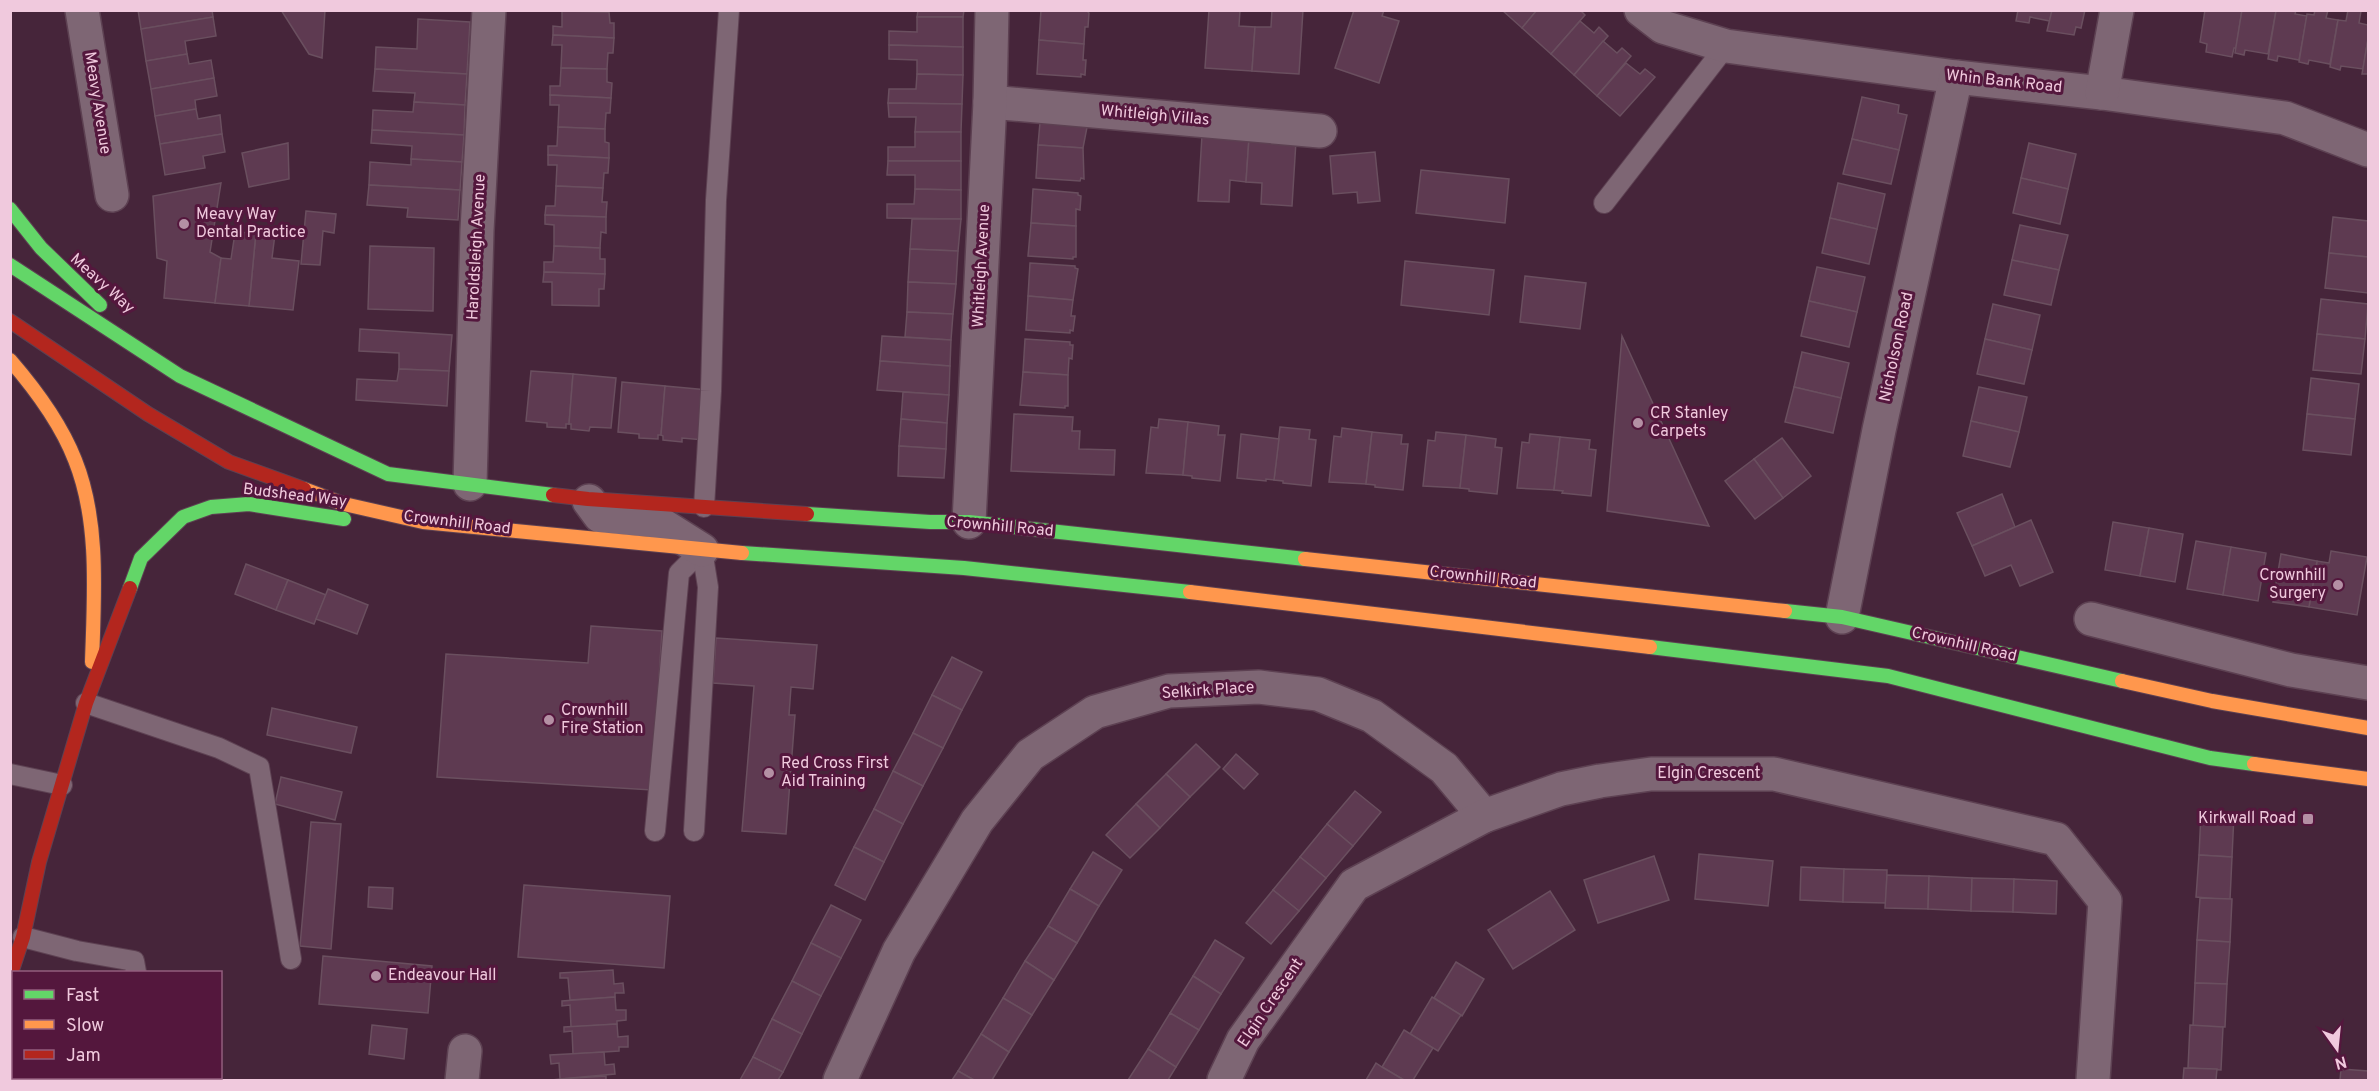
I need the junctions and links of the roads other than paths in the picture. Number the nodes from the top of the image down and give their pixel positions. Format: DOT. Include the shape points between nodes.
graph roads {
  1 [pos="82,10"];
  2 [pos="489,10"];
  3 [pos="729,10"];
  4 [pos="992,10"];
  5 [pos="1641,10"];
  6 [pos="2117,10"];
  7 [pos="1726,46"];
  8 [pos="1956,77"];
  9 [pos="2102,93"];
  10 [pos="990,102"];
  11 [pos="1320,131"];
  12 [pos="2368,150"];
  13 [pos="112,195"];
  14 [pos="1604,203"];
  15 [pos="10,208"];
  16 [pos="10,265"];
  17 [pos="10,321"];
  18 [pos="10,360"];
  19 [pos="180,376"];
  20 [pos="470,484"];
  21 [pos="588,499"];
  22 [pos="704,507"];
  23 [pos="423,522"];
  24 [pos="969,522"];
  25 [pos="702,549"];
  26 [pos="1842,617"];
  27 [pos="2091,620"];
  28 [pos="2368,683"];
  29 [pos="2368,693"];
  30 [pos="88,695"];
  31 [pos="2367,728"];
  32 [pos="10,774"];
  33 [pos="2368,779"];
  34 [pos="62,785"];
  35 [pos="1484,816"];
  36 [pos="655,831"];
  37 [pos="694,831"];
  38 [pos="23,937"];
  39 [pos="291,959"];
  40 [pos="136,971"];
  41 [pos="10,976"];
  42 [pos="840,1080"];
  43 [pos="1224,1080"];
  44 [pos="2093,1080"];
  1 -- 13 [label="street, Meavy Avenue"];
  2 -- 20 [label="street, Haroldsleigh Avenue" via="474,306"];
  3 -- 22 [label="lane" via="716,200"];
  4 -- 10 [label="street, Whitleigh Avenue"];
  5 -- 7 [label="street, Whin Bank Road" via="1663,27"];
  6 -- 9 [label="street"];
  7 -- 8 [label="street, Whin Bank Road"];
  7 -- 14 [label="lane"];
  8 -- 9 [label="street, Whin Bank Road"];
  8 -- 26 [label="street, Nicholson Road"];
  9 -- 12 [label="street, Whin Bank Road" via="2285,118"];
  10 -- 11 [label="street, Whitleigh Villas"];
  10 -- 24 [label="street, Whitleigh Avenue"];
  15 -- 19 [label="main road, Meavy Way" via="52,261"];
  16 -- 19 [label="main road, Crownhill Road"];
  17 -- 23 [label="main road, Crownhill Road" via="148,414 229,462 344,504"];
  18 -- 30 [label="main road, Budshead Way" via="57,424 80,471 92,529 93,621"];
  19 -- 20 [label="main road, Crownhill Road" via="388,474"];
  20 -- 21 [label="main road, Crownhill Road"];
  21 -- 22 [label="main road, Crownhill Road"];
  21 -- 25 [label="street, Crownhill Road" via="600,516 656,521"];
  22 -- 24 [label="main road, Crownhill Road"];
  23 -- 25 [label="main road, Crownhill Road"];
  23 -- 30 [label="main road, Budshead Way" via="338,519 249,504 211,507 183,517 141,558"];
  24 -- 26 [label="main road, Crownhill Road"];
  25 -- 33 [label="main road, Crownhill Road" via="1082,579 1888,676 2210,758"];
  25 -- 36 [label="lane" via="679,573"];
  25 -- 37 [label="lane" via="708,587"];
  26 -- 31 [label="main road, Crownhill Road" via="2212,702"];
  27 -- 28 [label="street" via="2291,670"];
  29 -- 31 [label="street"];
  30 -- 34 [label="main road, Budshead Way"];
  30 -- 39 [label="lane" via="259,766"];
  32 -- 34 [label="lane"];
  34 -- 38 [label="main road, Budshead Way" via="39,862"];
  35 -- 42 [label="street, Selkirk Place" via="1444,768 1372,716 1318,694 1258,687 1169,691 1095,712 1030,755 977,821 899,951"];
  35 -- 43 [label="street, Elgin Crescent" via="1354,885 1243,1040"];
  35 -- 44 [label="street, Elgin Crescent" via="1562,789 1600,781 1651,774 1774,774 2056,839 2105,901"];
  38 -- 40 [label="lane" via="134,961"];
  38 -- 41 [label="main road, Budshead Way"];
}
